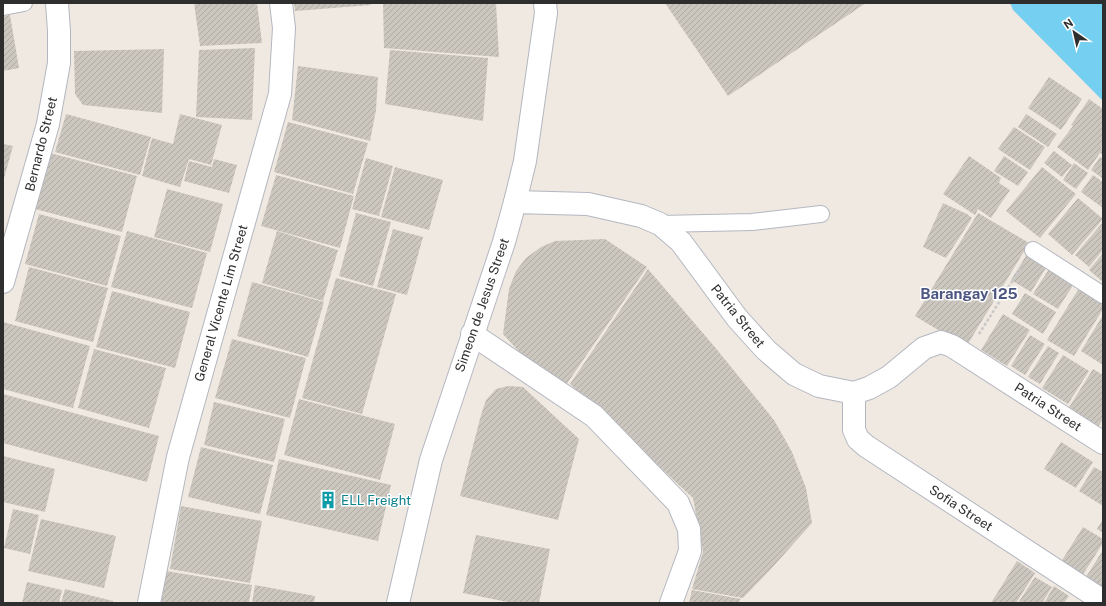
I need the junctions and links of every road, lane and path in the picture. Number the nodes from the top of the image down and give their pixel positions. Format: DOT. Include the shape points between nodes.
graph roads {
  1 [pos="24,3"];
  2 [pos="57,3"];
  3 [pos="281,3"];
  4 [pos="545,3"];
  5 [pos="3,6"];
  6 [pos="515,202"];
  7 [pos="821,214"];
  8 [pos="660,224"];
  9 [pos="1033,250"];
  10 [pos="3,282"];
  11 [pos="1103,294"];
  12 [pos="472,334"];
  13 [pos="965,354"];
  14 [pos="854,394"];
  15 [pos="1103,443"];
  16 [pos="1103,601"];
  17 [pos="149,603"];
  18 [pos="398,603"];
  19 [pos="671,603"];
  1 -- 5 [label="lane"];
  2 -- 10 [label="street, Bernardo Street" via="59,64 48,124"];
  3 -- 17 [label="street, General Vicente Lim Street" via="284,28 280,94 178,457"];
  4 -- 6 [label="street, Simeon de Jesus Street" via="546,13 525,161"];
  6 -- 8 [label="street, Patria Street" via="588,204 641,216"];
  6 -- 12 [label="street, Simeon de Jesus Street"];
  7 -- 8 [label="lane" via="752,222"];
  8 -- 14 [label="street, Patria Street" via="681,242 737,318 766,350 794,374 819,386"];
  9 -- 11 [label="lane"];
  9 -- 13 [label="path"];
  12 -- 18 [label="street, Simeon de Jesus Street" via="431,460"];
  12 -- 19 [label="street" via="594,416 678,503 689,529 690,551"];
  13 -- 14 [label="street, Patria Street" via="940,342 924,348 889,377"];
  13 -- 15 [label="street, Patria Street"];
  14 -- 16 [label="street, Sofia Street" via="854,430 858,439 866,446"];
}
